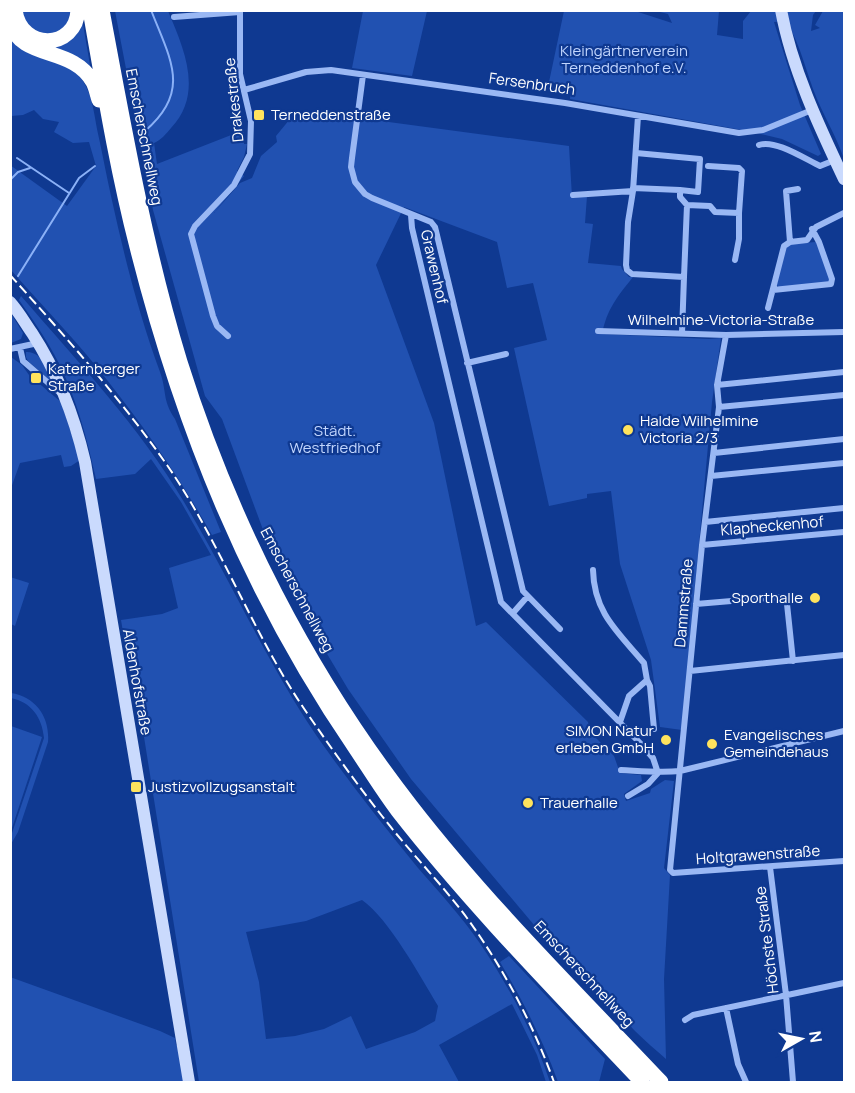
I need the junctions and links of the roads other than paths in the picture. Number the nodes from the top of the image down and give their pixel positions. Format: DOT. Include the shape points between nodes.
graph roads {
  1 [pos="15,10"];
  2 [pos="78,10"];
  3 [pos="90,10"];
  4 [pos="102,10"];
  5 [pos="781,10"];
  6 [pos="240,11"];
  7 [pos="174,17"];
  8 [pos="10,23"];
  9 [pos="363,75"];
  10 [pos="244,90"];
  11 [pos="813,110"];
  12 [pos="638,116"];
  13 [pos="759,146"];
  14 [pos="636,153"];
  15 [pos="835,160"];
  16 [pos="708,166"];
  17 [pos="844,179"];
  18 [pos="122,185"];
  19 [pos="633,189"];
  20 [pos="798,189"];
  21 [pos="680,190"];
  22 [pos="573,195"];
  23 [pos="687,205"];
  24 [pos="740,213"];
  25 [pos="844,213"];
  26 [pos="411,215"];
  27 [pos="812,230"];
  28 [pos="790,242"];
  29 [pos="735,260"];
  30 [pos="684,277"];
  31 [pos="773,290"];
  32 [pos="10,302"];
  33 [pos="768,308"];
  34 [pos="598,331"];
  35 [pos="844,332"];
  36 [pos="682,333"];
  37 [pos="726,335"];
  38 [pos="228,336"];
  39 [pos="38,342"];
  40 [pos="20,348"];
  41 [pos="10,349"];
  42 [pos="506,354"];
  43 [pos="467,363"];
  44 [pos="844,372"];
  45 [pos="717,385"];
  46 [pos="844,395"];
  47 [pos="67,399"];
  48 [pos="719,407"];
  49 [pos="844,439"];
  50 [pos="714,453"];
  51 [pos="844,463"];
  52 [pos="711,476"];
  53 [pos="844,508"];
  54 [pos="705,522"];
  55 [pos="844,532"];
  56 [pos="702,545"];
  57 [pos="593,570"];
  58 [pos="527,597"];
  59 [pos="696,604"];
  60 [pos="513,613"];
  61 [pos="560,629"];
  62 [pos="844,655"];
  63 [pos="793,661"];
  64 [pos="690,670"];
  65 [pos="647,680"];
  66 [pos="620,722"];
  67 [pos="654,729"];
  68 [pos="844,731"];
  69 [pos="621,770"];
  70 [pos="680,771"];
  71 [pos="658,773"];
  72 [pos="628,796"];
  73 [pos="844,861"];
  74 [pos="770,867"];
  75 [pos="673,873"];
  76 [pos="844,983"];
  77 [pos="786,995"];
  78 [pos="726,1008"];
  79 [pos="685,1020"];
  80 [pos="189,1083"];
  81 [pos="642,1083"];
  82 [pos="661,1083"];
  83 [pos="746,1083"];
  84 [pos="793,1083"];
  1 -- 2 [label="highway" via="28,35 47,41 68,33"];
  3 -- 18 [label="highway, Emscherschnellweg"];
  4 -- 82 [label="highway, Emscherschnellweg" via="144,227 177,350 229,494 276,595 346,714 411,805 488,898"];
  5 -- 11 [label="street"];
  6 -- 7 [label="street, Drakestraße"];
  6 -- 10 [label="street, Drakestraße" via="240,74"];
  8 -- 18 [label="highway" via="20,41 76,63 94,84 113,164"];
  9 -- 10 [label="street, Fersenbruch" via="331,70 306,72"];
  9 -- 12 [label="street, Fersenbruch"];
  9 -- 26 [label="street" via="353,176 365,194"];
  10 -- 38 [label="street, Drakestraße" via="252,130 250,154 234,185 191,234 213,316"];
  11 -- 12 [label="street, Fersenbruch" via="746,133"];
  11 -- 15 [label="street"];
  12 -- 14 [label="street"];
  13 -- 15 [label="street" via="776,145 820,166"];
  14 -- 19 [label="street"];
  14 -- 21 [label="street" via="700,159 698,192"];
  15 -- 17 [label="street"];
  16 -- 24 [label="street" via="742,171"];
  18 -- 81 [label="highway, Emscherschnellweg" via="156,319 200,451 241,549 300,662 398,810 523,956"];
  19 -- 21 [label="street"];
  19 -- 22 [label="street"];
  19 -- 30 [label="street" via="627,270 632,274"];
  20 -- 28 [label="street, Wilhelmine-Victoria-Straße" via="786,190"];
  21 -- 23 [label="street"];
  23 -- 24 [label="street"];
  23 -- 30 [label="street"];
  24 -- 29 [label="street"];
  25 -- 27 [label="street"];
  26 -- 43 [label="street, Grawenhof" via="435,226"];
  26 -- 60 [label="street, Grawenhof" via="501,602"];
  27 -- 28 [label="street" via="807,240"];
  27 -- 31 [label="street, Wilhelmine-Victoria-Straße" via="831,284"];
  28 -- 31 [label="street, Wilhelmine-Victoria-Straße" via="784,246"];
  30 -- 36 [label="street"];
  31 -- 33 [label="street, Wilhelmine-Victoria-Straße"];
  32 -- 39 [label="street, Aldenhofstraße"];
  34 -- 36 [label="street, Wilhelmine-Victoria-Straße"];
  35 -- 37 [label="street, Wilhelmine-Victoria-Straße"];
  36 -- 37 [label="street, Wilhelmine-Victoria-Straße"];
  37 -- 45 [label="street, Dammstraße"];
  39 -- 40 [label="street"];
  39 -- 47 [label="street, Aldenhofstraße"];
  40 -- 41 [label="street"];
  40 -- 47 [label="street" via="27,365"];
  42 -- 43 [label="street"];
  43 -- 58 [label="street, Grawenhof"];
  44 -- 45 [label="street"];
  45 -- 48 [label="street, Dammstraße"];
  46 -- 48 [label="street"];
  47 -- 80 [label="street, Aldenhofstraße" via="85,462"];
  48 -- 50 [label="street, Dammstraße"];
  49 -- 50 [label="street"];
  50 -- 52 [label="street, Dammstraße"];
  51 -- 52 [label="street"];
  52 -- 54 [label="street, Dammstraße"];
  53 -- 54 [label="street, Klapheckenhof"];
  54 -- 56 [label="street, Dammstraße"];
  55 -- 56 [label="street, Klapheckenhof"];
  56 -- 59 [label="street, Dammstraße"];
  57 -- 65 [label="street" via="603,614 644,663"];
  58 -- 60 [label="street"];
  58 -- 61 [label="street, Grawenhof"];
  59 -- 63 [label="street" via="780,597 787,604"];
  59 -- 64 [label="street, Dammstraße"];
  60 -- 66 [label="street, Grawenhof"];
  62 -- 63 [label="street"];
  63 -- 64 [label="street"];
  64 -- 70 [label="street, Dammstraße"];
  65 -- 66 [label="street" via="629,696"];
  65 -- 67 [label="street"];
  66 -- 71 [label="street, Grawenhof" via="653,758"];
  68 -- 70 [label="street"];
  69 -- 71 [label="street"];
  70 -- 71 [label="street"];
  70 -- 75 [label="street, Dammstraße" via="669,869"];
  71 -- 72 [label="street"];
  73 -- 74 [label="street, Holtgrawenstraße"];
  74 -- 75 [label="street, Holtgrawenstraße"];
  74 -- 77 [label="street, Höchste Straße"];
  76 -- 77 [label="street"];
  77 -- 78 [label="street"];
  77 -- 84 [label="street, Höchste Straße"];
  78 -- 79 [label="street"];
  78 -- 83 [label="street"];
}
